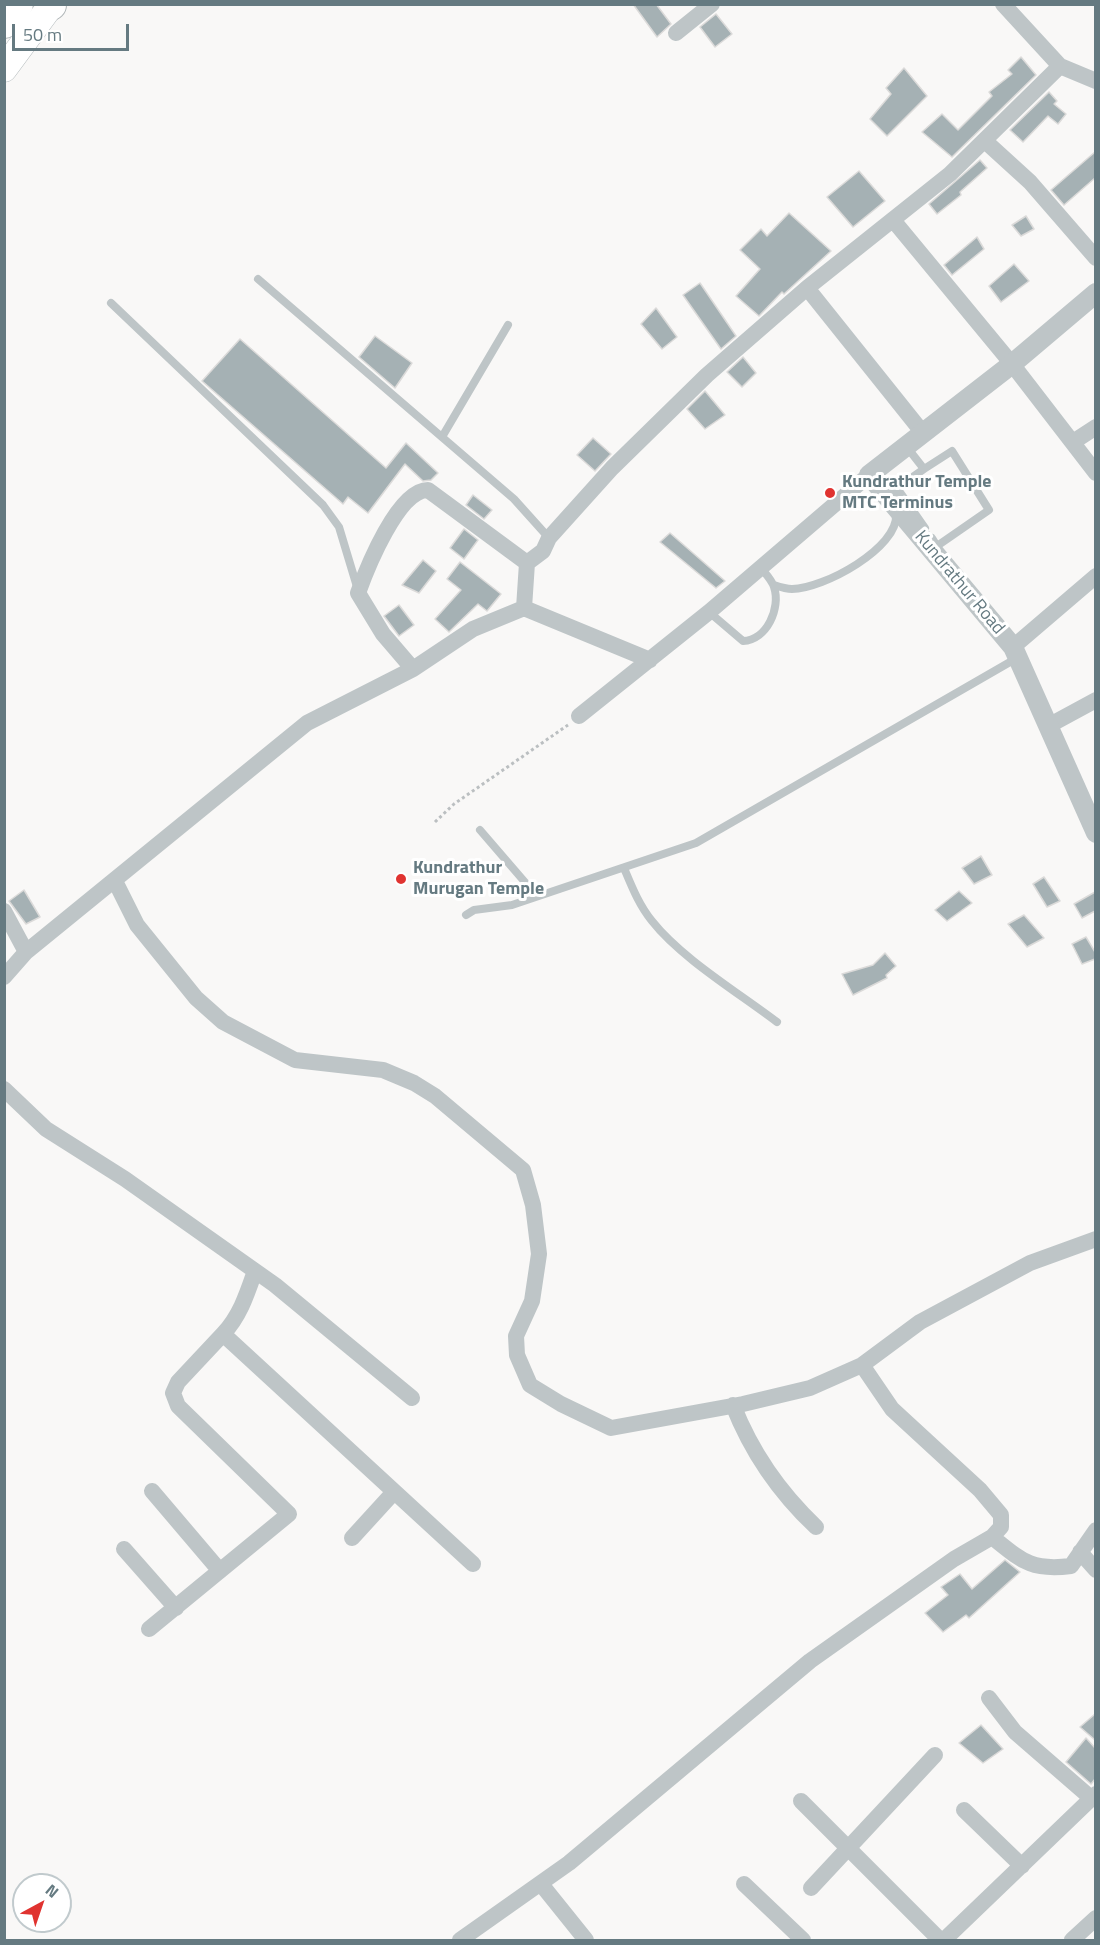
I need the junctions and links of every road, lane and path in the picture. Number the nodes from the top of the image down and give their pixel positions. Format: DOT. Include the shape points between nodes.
graph roads {
  1 [pos="18,4"];
  2 [pos="1003,4"];
  3 [pos="51,5"];
  4 [pos="711,5"];
  5 [pos="4,23"];
  6 [pos="676,33"];
  7 [pos="1060,66"];
  8 [pos="4,69"];
  9 [pos="1095,81"];
  10 [pos="985,141"];
  11 [pos="893,220"];
  12 [pos="1095,258"];
  13 [pos="258,279"];
  14 [pos="807,288"];
  15 [pos="1095,294"];
  16 [pos="111,303"];
  17 [pos="508,325"];
  18 [pos="1012,364"];
  19 [pos="1095,427"];
  20 [pos="923,433"];
  21 [pos="442,437"];
  22 [pos="1073,442"];
  23 [pos="906,446"];
  24 [pos="924,469"];
  25 [pos="1095,473"];
  26 [pos="869,475"];
  27 [pos="896,507"];
  28 [pos="549,538"];
  29 [pos="527,563"];
  30 [pos="761,568"];
  31 [pos="1095,576"];
  32 [pos="774,585"];
  33 [pos="358,592"];
  34 [pos="524,608"];
  35 [pos="709,612"];
  36 [pos="1015,652"];
  37 [pos="650,660"];
  38 [pos="413,669"];
  39 [pos="1095,700"];
  40 [pos="579,716"];
  41 [pos="1048,726"];
  42 [pos="435,822"];
  43 [pos="480,830"];
  44 [pos="1095,832"];
  45 [pos="624,868"];
  46 [pos="115,881"];
  47 [pos="536,895"];
  48 [pos="4,911"];
  49 [pos="465,915"];
  50 [pos="26,952"];
  51 [pos="4,976"];
  52 [pos="777,1022"];
  53 [pos="4,1089"];
  54 [pos="1095,1239"];
  55 [pos="255,1271"];
  56 [pos="223,1334"];
  57 [pos="862,1365"];
  58 [pos="412,1398"];
  59 [pos="733,1405"];
  60 [pos="152,1491"];
  61 [pos="394,1492"];
  62 [pos="816,1527"];
  63 [pos="1095,1530"];
  64 [pos="992,1537"];
  65 [pos="352,1538"];
  66 [pos="124,1549"];
  67 [pos="1080,1552"];
  68 [pos="473,1564"];
  69 [pos="1095,1570"];
  70 [pos="220,1571"];
  71 [pos="176,1608"];
  72 [pos="149,1629"];
  73 [pos="989,1698"];
  74 [pos="934,1755"];
  75 [pos="1093,1796"];
  76 [pos="801,1801"];
  77 [pos="964,1810"];
  78 [pos="847,1848"];
  79 [pos="1022,1866"];
  80 [pos="541,1884"];
  81 [pos="744,1884"];
  82 [pos="811,1888"];
  83 [pos="1095,1918"];
  84 [pos="460,1941"];
  85 [pos="586,1941"];
  86 [pos="803,1941"];
  87 [pos="942,1941"];
  88 [pos="1072,1941"];
  1 -- 5 [label="highway"];
  2 -- 7 [label="street"];
  3 -- 8 [label="main road"];
  4 -- 6 [label="street"];
  7 -- 9 [label="street"];
  7 -- 10 [label="street"];
  10 -- 11 [label="street"];
  10 -- 12 [label="street" via="1030,182"];
  11 -- 14 [label="street"];
  11 -- 18 [label="street"];
  13 -- 21 [label="lane"];
  14 -- 20 [label="street"];
  14 -- 28 [label="street" via="707,375 612,468"];
  15 -- 18 [label="street"];
  16 -- 33 [label="lane" via="323,505 339,527"];
  17 -- 21 [label="lane"];
  18 -- 20 [label="street"];
  18 -- 22 [label="street"];
  19 -- 22 [label="street"];
  20 -- 23 [label="street"];
  21 -- 28 [label="lane" via="514,499"];
  22 -- 25 [label="street"];
  23 -- 24 [label="lane"];
  23 -- 26 [label="street"];
  24 -- 24 [label="lane" via="952,452 989,510 937,546 897,488"];
  26 -- 27 [label="street, Kundrathur Road"];
  26 -- 30 [label="street"];
  27 -- 32 [label="lane" via="897,522 884,543 836,576 794,589"];
  27 -- 36 [label="street, Kundrathur Road"];
  28 -- 29 [label="street" via="543,551"];
  29 -- 33 [label="street" via="428,490 421,490 396,515"];
  29 -- 34 [label="street"];
  30 -- 32 [label="lane"];
  30 -- 35 [label="street"];
  31 -- 36 [label="street"];
  32 -- 35 [label="lane" via="771,621 747,641 730,632"];
  33 -- 38 [label="street" via="383,634"];
  34 -- 37 [label="street"];
  34 -- 38 [label="street" via="473,629"];
  35 -- 37 [label="street"];
  36 -- 41 [label="street, Kundrathur Road"];
  36 -- 45 [label="lane" via="696,843"];
  37 -- 40 [label="street"];
  38 -- 46 [label="street" via="307,723"];
  39 -- 41 [label="street"];
  40 -- 42 [label="path" via="454,804"];
  41 -- 44 [label="street, Kundrathur Road"];
  43 -- 47 [label="lane"];
  45 -- 47 [label="lane"];
  45 -- 52 [label="lane" via="636,898 653,922 680,949"];
  46 -- 50 [label="street"];
  46 -- 59 [label="street" via="137,926 196,998 223,1022 295,1060 383,1070 414,1083 523,1170 533,1205 539,1254 532,1301 516,1336 517,1355 530,1385 611,1428"];
  47 -- 49 [label="lane" via="512,905 474,910"];
  48 -- 50 [label="street"];
  50 -- 51 [label="street"];
  53 -- 55 [label="street" via="46,1129 125,1179"];
  54 -- 57 [label="street" via="1030,1263 920,1322"];
  55 -- 56 [label="street" via="233,1323"];
  55 -- 58 [label="street"];
  56 -- 61 [label="street"];
  56 -- 70 [label="street" via="178,1382 173,1393 178,1406 289,1514"];
  57 -- 59 [label="street" via="810,1388"];
  57 -- 64 [label="street" via="892,1409 980,1490 1001,1515 1001,1527"];
  59 -- 62 [label="street" via="746,1437 774,1479"];
  60 -- 70 [label="street"];
  61 -- 65 [label="street"];
  61 -- 68 [label="street"];
  63 -- 67 [label="street"];
  64 -- 67 [label="street" via="1018,1558 1044,1569 1071,1566"];
  64 -- 80 [label="street" via="954,1559 810,1661"];
  66 -- 71 [label="street"];
  67 -- 69 [label="street"];
  70 -- 71 [label="street"];
  71 -- 72 [label="street"];
  73 -- 75 [label="street" via="1015,1732"];
  74 -- 78 [label="street"];
  75 -- 79 [label="street"];
  76 -- 78 [label="street"];
  77 -- 79 [label="street"];
  78 -- 82 [label="street"];
  78 -- 87 [label="street"];
  79 -- 87 [label="street"];
  80 -- 84 [label="street"];
  80 -- 85 [label="street"];
  81 -- 86 [label="street"];
  83 -- 88 [label="street"];
}
